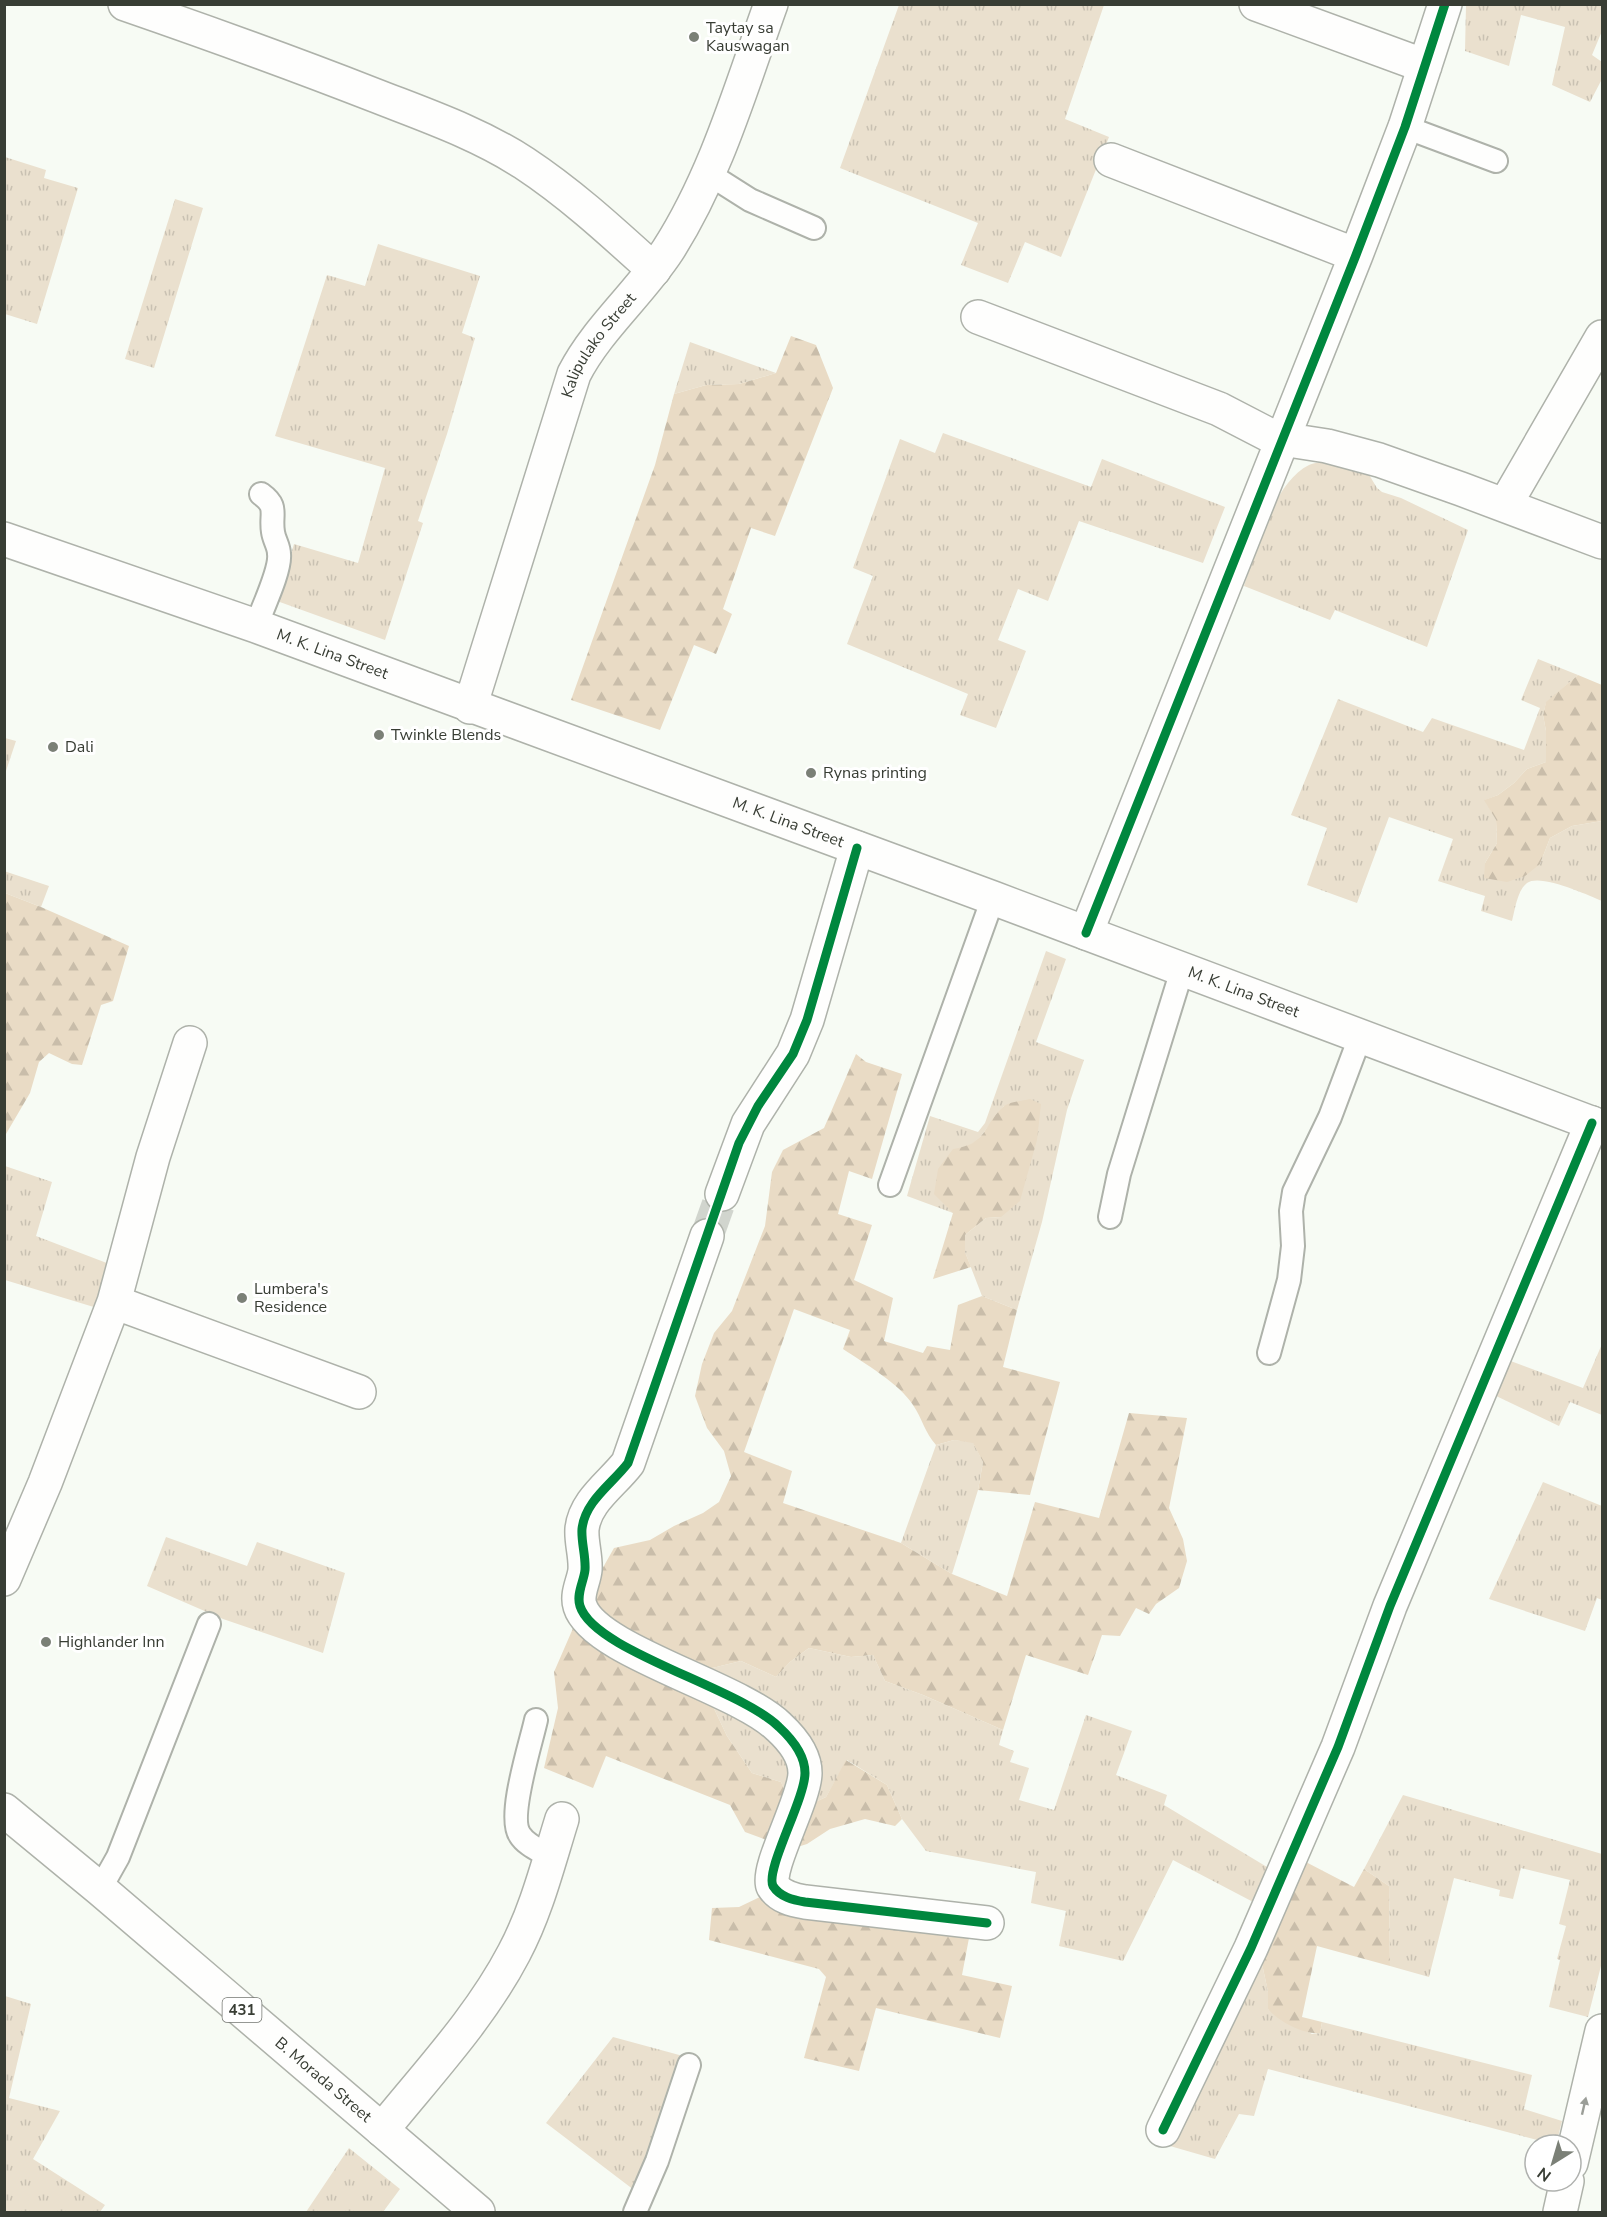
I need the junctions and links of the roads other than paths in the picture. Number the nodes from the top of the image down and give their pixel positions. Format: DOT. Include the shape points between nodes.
graph roads {
  1 [pos="125,4"];
  2 [pos="771,4"];
  3 [pos="1256,4"];
  4 [pos="1445,4"];
  5 [pos="1425,66"];
  6 [pos="1405,127"];
  7 [pos="1111,160"];
  8 [pos="1496,160"];
  9 [pos="709,174"];
  10 [pos="814,228"];
  11 [pos="1356,255"];
  12 [pos="654,270"];
  13 [pos="978,317"];
  14 [pos="1602,337"];
  15 [pos="1284,440"];
  16 [pos="261,494"];
  17 [pos="1505,505"];
  18 [pos="4,539"];
  19 [pos="1602,543"];
  20 [pos="256,626"];
  21 [pos="470,707"];
  22 [pos="857,848"];
  23 [pos="993,898"];
  24 [pos="1086,933"];
  25 [pos="1182,970"];
  26 [pos="1360,1036"];
  27 [pos="190,1043"];
  28 [pos="1597,1125"];
  29 [pos="890,1185"];
  30 [pos="722,1194"];
  31 [pos="1110,1217"];
  32 [pos="707,1236"];
  33 [pos="114,1302"];
  34 [pos="1269,1353"];
  35 [pos="359,1392"];
  36 [pos="4,1579"];
  37 [pos="209,1624"];
  38 [pos="536,1720"];
  39 [pos="4,1810"];
  40 [pos="562,1819"];
  41 [pos="550,1857"];
  42 [pos="100,1889"];
  43 [pos="987,1923"];
  44 [pos="1602,2031"];
  45 [pos="689,2065"];
  46 [pos="382,2130"];
  47 [pos="1163,2130"];
  48 [pos="1578,2133"];
  49 [pos="1564,2193"];
  50 [pos="478,2212"];
  51 [pos="635,2212"];
  52 [pos="1560,2212"];
  1 -- 12 [label="street" via="260,51 487,142 587,210"];
  2 -- 9 [label="street, Kalipulako Street"];
  3 -- 5 [label="street"];
  4 -- 5 [label="street"];
  5 -- 6 [label="street"];
  6 -- 8 [label="lane"];
  6 -- 11 [label="street"];
  7 -- 11 [label="street"];
  9 -- 10 [label="lane" via="750,200"];
  9 -- 12 [label="street, Kalipulako Street"];
  11 -- 15 [label="street"];
  12 -- 21 [label="street, Kalipulako Street" via="601,333 574,374"];
  13 -- 15 [label="street" via="1219,409"];
  14 -- 17 [label="street"];
  15 -- 17 [label="street" via="1379,460"];
  15 -- 24 [label="street"];
  16 -- 20 [label="lane" via="271,502 279,561"];
  17 -- 19 [label="street"];
  18 -- 20 [label="street, M. K. Lina Street"];
  20 -- 21 [label="street, M. K. Lina Street"];
  21 -- 22 [label="street, M. K. Lina Street"];
  22 -- 23 [label="street, M. K. Lina Street"];
  22 -- 30 [label="street" via="807,1020 793,1054 748,1124"];
  23 -- 24 [label="street, M. K. Lina Street"];
  23 -- 29 [label="lane"];
  24 -- 25 [label="street, M. K. Lina Street"];
  25 -- 26 [label="street, M. K. Lina Street"];
  25 -- 31 [label="lane" via="1119,1174"];
  26 -- 28 [label="street, M. K. Lina Street"];
  26 -- 34 [label="lane" via="1326,1128 1294,1192 1289,1280"];
  27 -- 33 [label="street" via="153,1157"];
  28 -- 47 [label="street" via="1390,1606 1338,1748 1247,1958"];
  32 -- 43 [label="street" via="628,1463 584,1518 580,1605 588,1619 610,1639 749,1705 773,1721 794,1743 805,1773 772,1874 773,1885 782,1895 805,1902"];
  33 -- 35 [label="street"];
  33 -- 36 [label="street"];
  37 -- 42 [label="lane" via="118,1857"];
  38 -- 41 [label="lane" via="516,1805 516,1828 525,1841"];
  39 -- 42 [label="street, B. Morada Street / 431"];
  40 -- 41 [label="street"];
  41 -- 46 [label="street" via="515,1952 497,1984"];
  42 -- 46 [label="street, B. Morada Street / 431"];
  48 -- 44 [label="street, one-way"];
  45 -- 51 [label="lane" via="657,2161"];
  46 -- 50 [label="street, B. Morada Street / 431"];
  49 -- 52 [label="street"];
}
